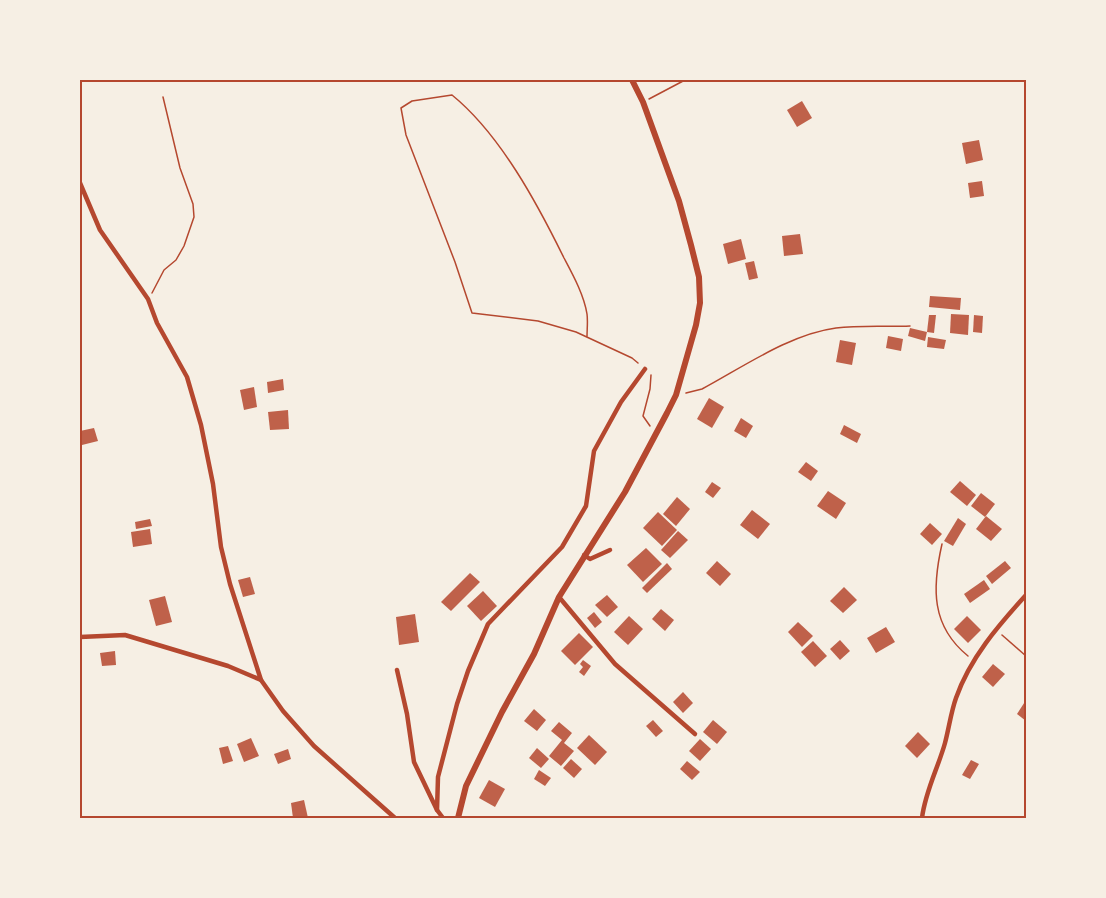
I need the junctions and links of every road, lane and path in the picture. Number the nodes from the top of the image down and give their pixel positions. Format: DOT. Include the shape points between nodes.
graph roads {
  1 [pos="632,80"];
  2 [pos="686,80"];
  3 [pos="163,97"];
  4 [pos="643,102"];
  5 [pos="80,183"];
  6 [pos="148,299"];
  7 [pos="910,326"];
  8 [pos="587,337"];
  9 [pos="645,369"];
  10 [pos="676,395"];
  11 [pos="656,434"];
  12 [pos="942,544"];
  13 [pos="610,550"];
  14 [pos="585,555"];
  15 [pos="1026,595"];
  16 [pos="559,597"];
  17 [pos="996,630"];
  18 [pos="80,637"];
  19 [pos="1026,656"];
  20 [pos="973,661"];
  21 [pos="397,670"];
  22 [pos="261,680"];
  23 [pos="695,734"];
  24 [pos="437,810"];
  25 [pos="394,819"];
  26 [pos="443,819"];
  27 [pos="458,819"];
  28 [pos="922,819"];
  1 -- 4 [label="main road"];
  2 -- 4 [label="path"];
  3 -- 6 [label="path" via="194,218 184,246 164,270"];
  4 -- 10 [label="main road" via="679,201 699,277 696,325"];
  5 -- 6 [label="street" via="100,230"];
  6 -- 22 [label="street" via="187,377 201,425 230,584"];
  7 -- 10 [label="path" via="837,328 814,333 702,389"];
  8 -- 8 [label="path" via="587,313 576,283 534,202 496,141 452,95 412,101 401,108 409,144 472,313 537,321"];
  8 -- 9 [label="path" via="632,358"];
  9 -- 11 [label="path" via="651,374 651,389 643,416"];
  9 -- 24 [label="street" via="594,451 586,506 562,547 488,624 458,704 438,777"];
  10 -- 11 [label="main road"];
  11 -- 14 [label="main road"];
  12 -- 20 [label="path" via="936,569 941,621 949,637"];
  13 -- 14 [label="street" via="590,559"];
  14 -- 16 [label="main road"];
  15 -- 17 [label="street"];
  16 -- 23 [label="street" via="615,664"];
  16 -- 27 [label="main road" via="466,786"];
  17 -- 19 [label="path"];
  17 -- 20 [label="street"];
  18 -- 22 [label="street" via="125,635"];
  20 -- 28 [label="street" via="956,697"];
  21 -- 24 [label="street" via="414,762"];
  22 -- 25 [label="street" via="314,746"];
  24 -- 26 [label="street"];
}
